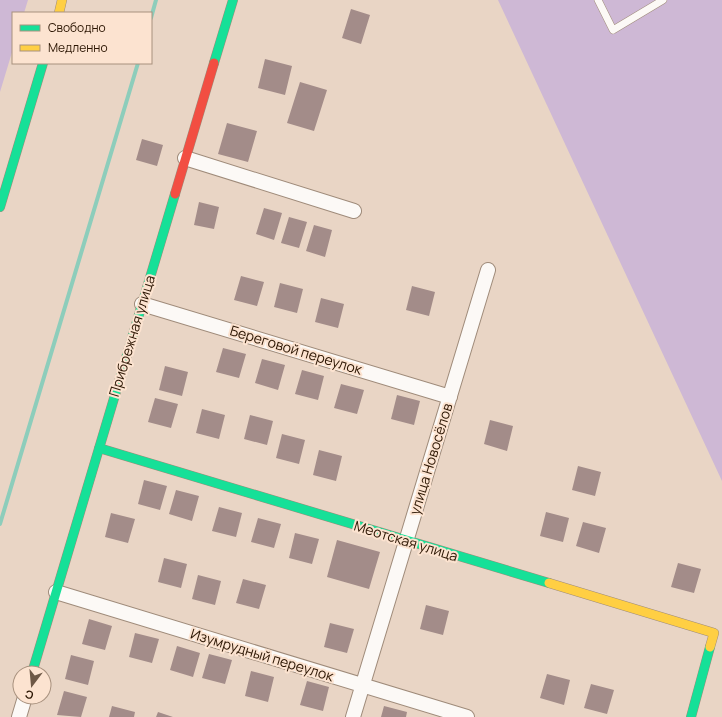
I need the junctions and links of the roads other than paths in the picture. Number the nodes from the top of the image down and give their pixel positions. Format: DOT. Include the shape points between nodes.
graph roads {
  1 [pos="62,0"];
  2 [pos="233,0"];
  3 [pos="598,0"];
  4 [pos="663,0"];
  5 [pos="58,12"];
  6 [pos="43,64"];
  7 [pos="185,158"];
  8 [pos="0,207"];
  9 [pos="354,211"];
  10 [pos="488,270"];
  11 [pos="142,304"];
  12 [pos="450,397"];
  13 [pos="99,448"];
  14 [pos="406,540"];
  15 [pos="56,592"];
  16 [pos="34,665"];
  17 [pos="362,685"];
  18 [pos="23,705"];
  19 [pos="19,717"];
  20 [pos="353,717"];
  21 [pos="467,717"];
  22 [pos="691,717"];
  1 -- 5 [label="street"];
  2 -- 7 [label="street, Прибрежная улица"];
  3 -- 4 [label="lane" via="613,30"];
  6 -- 8 [label="street"];
  7 -- 9 [label="street"];
  7 -- 11 [label="street, Прибрежная улица"];
  10 -- 12 [label="street, улица Новосёлов"];
  11 -- 12 [label="street, Береговой переулок"];
  11 -- 13 [label="street, Прибрежная улица"];
  12 -- 14 [label="street, улица Новосёлов"];
  13 -- 14 [label="street, Меотская улица"];
  13 -- 15 [label="street, Прибрежная улица"];
  14 -- 17 [label="street, улица Новосёлов"];
  14 -- 22 [label="street, Меотская улица" via="714,633"];
  15 -- 16 [label="street, Прибрежная улица"];
  15 -- 17 [label="street, Изумрудный переулок"];
  17 -- 20 [label="street, улица Новосёлов"];
  17 -- 21 [label="street, Изумрудный переулок"];
  18 -- 19 [label="street"];
}
